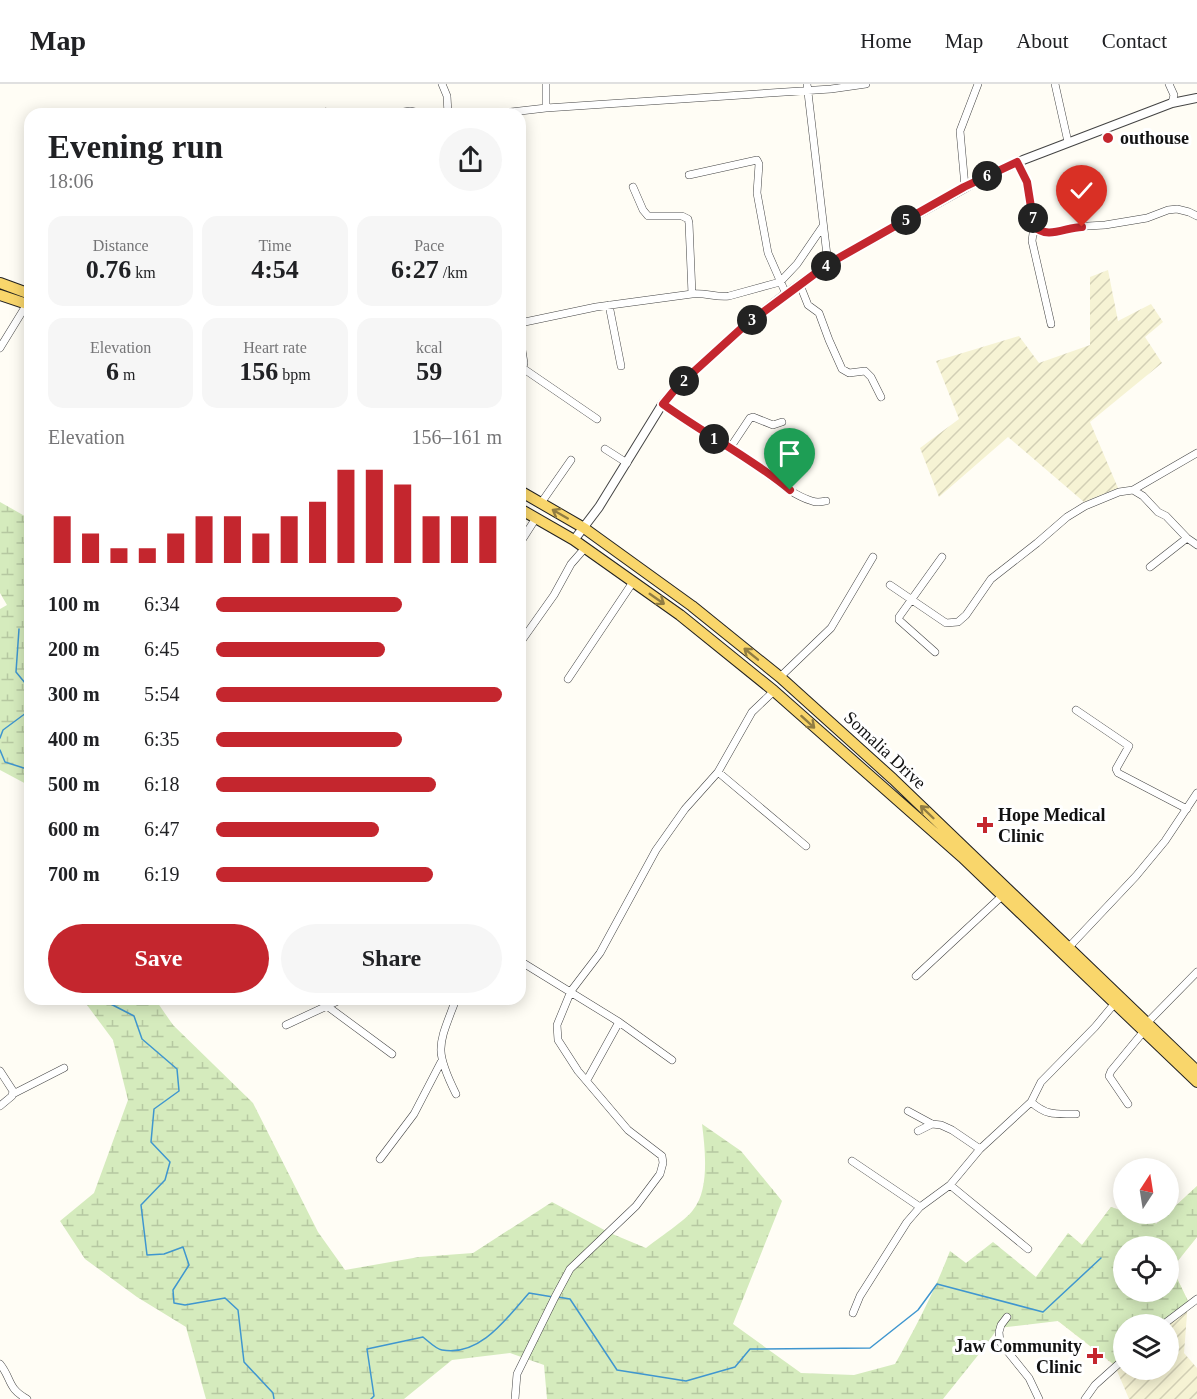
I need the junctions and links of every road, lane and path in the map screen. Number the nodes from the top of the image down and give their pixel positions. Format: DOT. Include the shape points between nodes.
graph roads {
  1 [pos="442,84"];
  2 [pos="546,84"];
  3 [pos="866,84"];
  4 [pos="978,84"];
  5 [pos="1055,84"];
  6 [pos="1170,84"];
  7 [pos="807,87"];
  8 [pos="1197,98"];
  9 [pos="1172,103"];
  10 [pos="448,108"];
  11 [pos="546,108"];
  12 [pos="526,110"];
  13 [pos="1068,142"];
  14 [pos="1017,162"];
  15 [pos="689,175"];
  16 [pos="633,187"];
  17 [pos="964,187"];
  18 [pos="1197,216"];
  19 [pos="823,226"];
  20 [pos="1034,226"];
  21 [pos="828,264"];
  22 [pos="780,282"];
  23 [pos="0,284"];
  24 [pos="800,285"];
  25 [pos="692,294"];
  26 [pos="786,294"];
  27 [pos="0,295"];
  28 [pos="24,298"];
  29 [pos="24,300"];
  30 [pos="609,305"];
  31 [pos="24,309"];
  32 [pos="526,322"];
  33 [pos="1051,324"];
  34 [pos="0,348"];
  35 [pos="621,366"];
  36 [pos="526,370"];
  37 [pos="880,397"];
  38 [pos="663,404"];
  39 [pos="597,419"];
  40 [pos="782,422"];
  41 [pos="730,448"];
  42 [pos="605,449"];
  43 [pos="1197,453"];
  44 [pos="571,460"];
  45 [pos="627,464"];
  46 [pos="1133,490"];
  47 [pos="526,494"];
  48 [pos="826,501"];
  49 [pos="541,503"];
  50 [pos="526,512"];
  51 [pos="536,518"];
  52 [pos="584,528"];
  53 [pos="526,534"];
  54 [pos="1187,538"];
  55 [pos="574,540"];
  56 [pos="1197,544"];
  57 [pos="585,548"];
  58 [pos="873,557"];
  59 [pos="942,557"];
  60 [pos="1149,567"];
  61 [pos="633,582"];
  62 [pos="890,585"];
  63 [pos="912,600"];
  64 [pos="526,635"];
  65 [pos="935,652"];
  66 [pos="780,677"];
  67 [pos="568,679"];
  68 [pos="774,691"];
  69 [pos="1076,710"];
  70 [pos="718,772"];
  71 [pos="1197,793"];
  72 [pos="1187,809"];
  73 [pos="806,846"];
  74 [pos="1002,896"];
  75 [pos="1069,947"];
  76 [pos="526,965"];
  77 [pos="1197,972"];
  78 [pos="916,976"];
  79 [pos="571,991"];
  80 [pos="1115,1004"];
  81 [pos="454,1005"];
  82 [pos="327,1006"];
  83 [pos="619,1022"];
  84 [pos="286,1025"];
  85 [pos="1145,1027"];
  86 [pos="393,1054"];
  87 [pos="672,1060"];
  88 [pos="441,1062"];
  89 [pos="64,1068"];
  90 [pos="0,1071"];
  91 [pos="1197,1071"];
  92 [pos="587,1080"];
  93 [pos="1197,1082"];
  94 [pos="13,1094"];
  95 [pos="456,1094"];
  96 [pos="1031,1102"];
  97 [pos="1128,1104"];
  98 [pos="0,1106"];
  99 [pos="908,1112"];
  100 [pos="1076,1114"];
  101 [pos="932,1124"];
  102 [pos="918,1131"];
  103 [pos="980,1149"];
  104 [pos="380,1159"];
  105 [pos="852,1161"];
  106 [pos="950,1185"];
  107 [pos="920,1207"];
  108 [pos="1028,1249"];
  109 [pos="1197,1299"];
  110 [pos="853,1313"];
  111 [pos="1177,1314"];
  112 [pos="1007,1317"];
  113 [pos="0,1364"];
  114 [pos="1113,1369"];
  115 [pos="27,1399"];
  116 [pos="515,1399"];
  117 [pos="1039,1399"];
  118 [pos="1084,1399"];
  1 -- 10 [label="street"];
  2 -- 11 [label="street"];
  3 -- 7 [label="street"];
  4 -- 17 [label="street" via="960,131"];
  5 -- 13 [label="street"];
  6 -- 9 [label="street"];
  7 -- 11 [label="street"];
  7 -- 19 [label="street"];
  8 -- 9 [label="street"];
  9 -- 13 [label="street"];
  11 -- 12 [label="street"];
  13 -- 14 [label="street"];
  14 -- 17 [label="street"];
  14 -- 20 [label="street" via="1027,182"];
  15 -- 22 [label="street" via="757,160 768,253"];
  16 -- 25 [label="street" via="648,216 687,219"];
  17 -- 21 [label="street"];
  18 -- 20 [label="street" via="1177,209 1147,218 1048,233 1039,232"];
  19 -- 21 [label="street"];
  19 -- 22 [label="street"];
  20 -- 33 [label="street" via="1032,241"];
  21 -- 24 [label="street"];
  22 -- 25 [label="street" via="722,297"];
  22 -- 26 [label="street"];
  23 -- 28 [label="main road"];
  24 -- 26 [label="street"];
  24 -- 37 [label="street" via="808,305 819,314 842,369 849,374 865,371"];
  25 -- 30 [label="street"];
  26 -- 38 [label="street" via="708,358"];
  27 -- 29 [label="main road"];
  30 -- 32 [label="street"];
  30 -- 35 [label="street"];
  31 -- 34 [label="street"];
  36 -- 39 [label="street"];
  38 -- 41 [label="street"];
  38 -- 45 [label="street"];
  40 -- 41 [label="street" via="773,425 750,418"];
  41 -- 48 [label="street" via="796,494 810,501"];
  42 -- 45 [label="street"];
  43 -- 46 [label="street"];
  44 -- 49 [label="street"];
  45 -- 52 [label="street"];
  46 -- 54 [label="street"];
  46 -- 63 [label="street" via="1119,492 1067,516 991,579 958,622 946,623"];
  47 -- 49 [label="main road, Somalia Drive"];
  52 -- 49 [label="main road, Somalia Drive, one-way"];
  50 -- 51 [label="main road, Somalia Drive"];
  51 -- 53 [label="street"];
  51 -- 55 [label="main road, Somalia Drive"];
  52 -- 55 [label="street"];
  66 -- 52 [label="main road, Somalia Drive, one-way" via="692,606"];
  54 -- 56 [label="street"];
  54 -- 60 [label="street"];
  55 -- 57 [label="main road, Somalia Drive"];
  57 -- 61 [label="main road, Somalia Drive"];
  57 -- 64 [label="street"];
  58 -- 66 [label="street" via="831,628"];
  59 -- 63 [label="street"];
  61 -- 67 [label="street"];
  61 -- 68 [label="main road, Somalia Drive, one-way"];
  62 -- 63 [label="street"];
  63 -- 65 [label="street" via="899,620"];
  75 -- 66 [label="main road, Somalia Drive, one-way"];
  68 -- 70 [label="street" via="752,712"];
  68 -- 74 [label="main road, Somalia Drive, one-way"];
  69 -- 72 [label="street" via="1129,746 1116,769 1118,773"];
  70 -- 73 [label="street"];
  70 -- 79 [label="street" via="656,850 600,953"];
  71 -- 72 [label="street"];
  72 -- 75 [label="street" via="1136,876"];
  74 -- 78 [label="street"];
  74 -- 80 [label="main road, Somalia Drive"];
  75 -- 85 [label="main road, Somalia Drive"];
  76 -- 79 [label="street"];
  77 -- 85 [label="street"];
  79 -- 83 [label="street"];
  79 -- 92 [label="street" via="557,1025 558,1040"];
  80 -- 85 [label="main road, Somalia Drive"];
  80 -- 96 [label="street" via="1041,1082"];
  81 -- 88 [label="street" via="441,1040"];
  82 -- 84 [label="street"];
  82 -- 86 [label="street"];
  83 -- 87 [label="street"];
  83 -- 92 [label="street"];
  85 -- 91 [label="main road, Somalia Drive"];
  85 -- 93 [label="main road, Somalia Drive"];
  85 -- 97 [label="street" via="1109,1076"];
  88 -- 95 [label="street"];
  88 -- 104 [label="street" via="414,1114"];
  89 -- 94 [label="street"];
  90 -- 94 [label="street"];
  92 -- 116 [label="street" via="628,1130 662,1156 663,1163 660,1174 636,1206 570,1269 517,1374"];
  94 -- 98 [label="street"];
  96 -- 100 [label="street" via="1042,1112"];
  96 -- 103 [label="street"];
  99 -- 101 [label="street"];
  101 -- 102 [label="street"];
  101 -- 103 [label="street" via="952,1130"];
  103 -- 106 [label="street"];
  105 -- 107 [label="street"];
  106 -- 107 [label="street"];
  106 -- 108 [label="street"];
  107 -- 110 [label="street" via="860,1296"];
  109 -- 111 [label="street"];
  112 -- 117 [label="street" via="999,1332 1000,1342 1029,1378"];
  113 -- 115 [label="street" via="10,1386"];
  114 -- 118 [label="street"];
}
